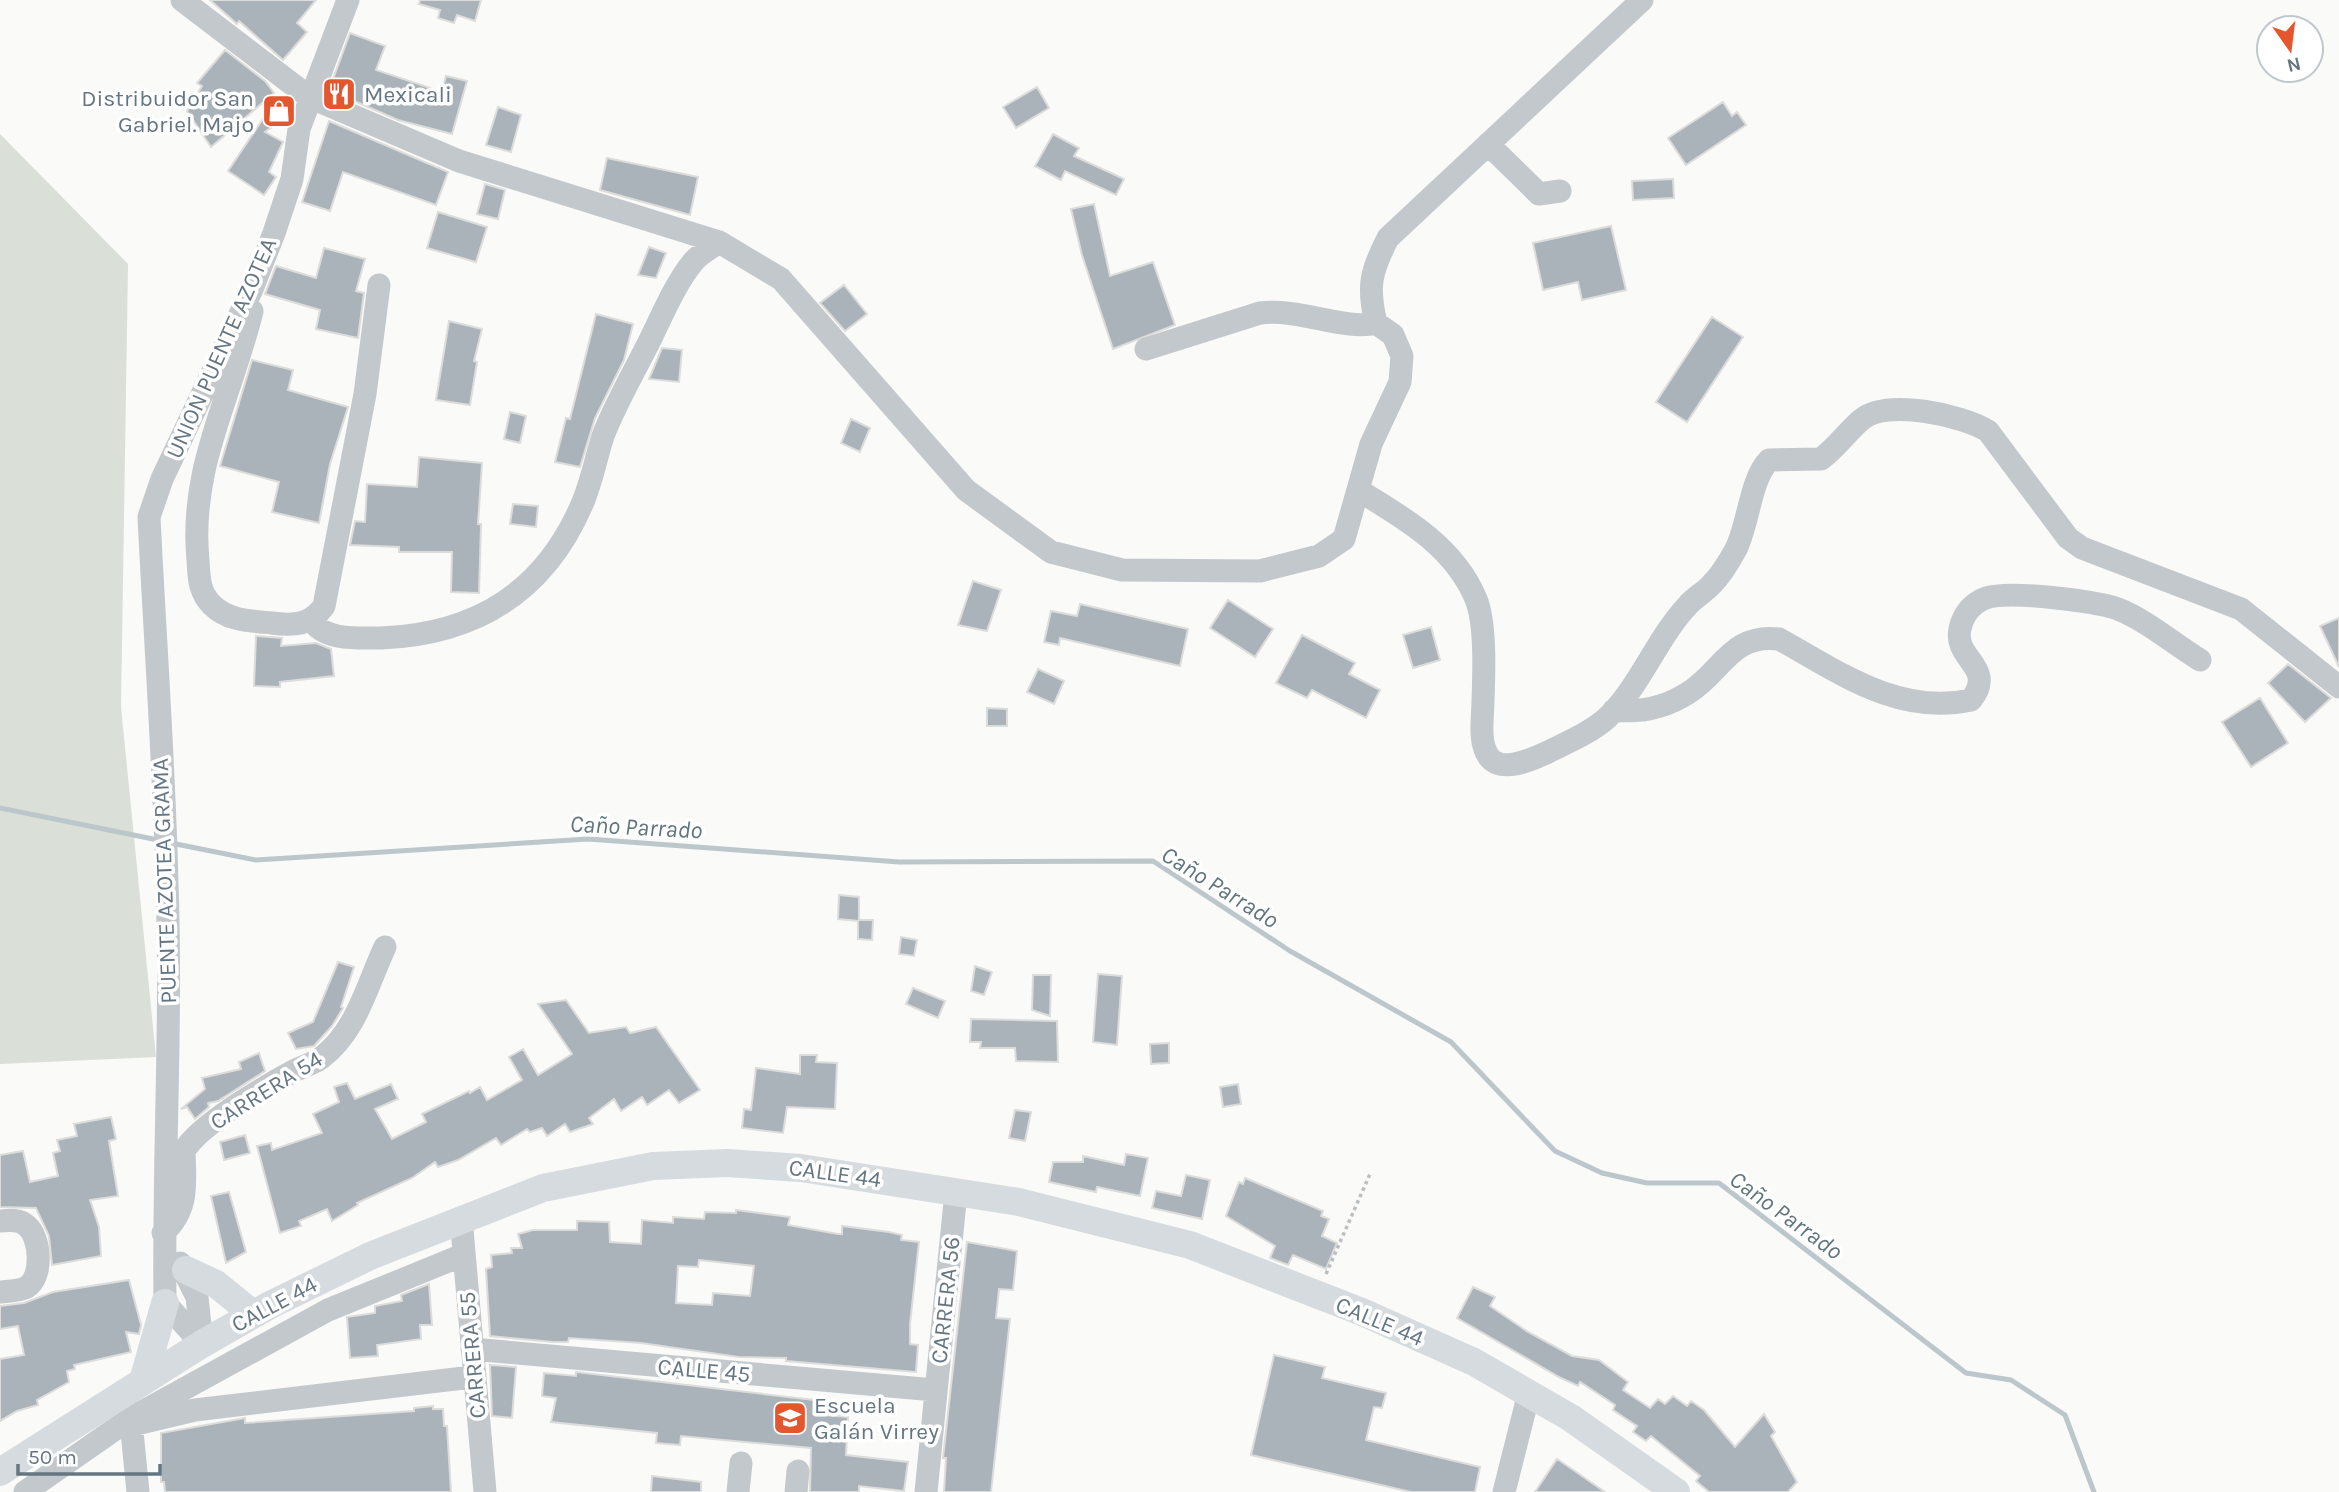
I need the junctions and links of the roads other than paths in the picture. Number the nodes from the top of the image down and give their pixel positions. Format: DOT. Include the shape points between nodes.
graph roads {
  1 [pos="182,0"];
  2 [pos="348,0"];
  3 [pos="1642,0"];
  4 [pos="309,97"];
  5 [pos="1488,144"];
  6 [pos="1560,191"];
  7 [pos="719,242"];
  8 [pos="379,285"];
  9 [pos="252,289"];
  10 [pos="1376,323"];
  11 [pos="1146,349"];
  12 [pos="1358,490"];
  13 [pos="149,517"];
  14 [pos="312,620"];
  15 [pos="2200,660"];
  16 [pos="2339,687"];
  17 [pos="1614,710"];
  18 [pos="385,947"];
  19 [pos="956,1192"];
  20 [pos="461,1218"];
  21 [pos="0,1221"];
  22 [pos="164,1239"];
  23 [pos="463,1255"];
  24 [pos="186,1270"];
  25 [pos="0,1292"];
  26 [pos="165,1303"];
  27 [pos="253,1314"];
  28 [pos="202,1344"];
  29 [pos="472,1349"];
  30 [pos="472,1377"];
  31 [pos="935,1390"];
  32 [pos="1529,1393"];
  33 [pos="133,1404"];
  34 [pos="741,1464"];
  35 [pos="0,1472"];
  36 [pos="1648,1482"];
  37 [pos="25,1492"];
  38 [pos="138,1492"];
  39 [pos="485,1492"];
  40 [pos="738,1492"];
  41 [pos="926,1492"];
  42 [pos="1504,1492"];
  43 [pos="1676,1492"];
  1 -- 4 [label="street"];
  2 -- 4 [label="street, UNION PUENTE AZOTEA"];
  3 -- 5 [label="street"];
  4 -- 7 [label="street" via="458,161"];
  4 -- 9 [label="street, UNION PUENTE AZOTEA" via="292,180"];
  5 -- 6 [label="street" via="1539,194"];
  5 -- 10 [label="street" via="1388,238 1373,266 1370,296"];
  7 -- 12 [label="street" via="781,279 966,490 1051,552 1122,570 1260,571 1319,555 1344,539"];
  7 -- 14 [label="street" via="694,260 666,308 603,436 591,482 572,526 530,582 484,615 412,635 329,634"];
  8 -- 14 [label="street" via="365,394 324,606"];
  9 -- 13 [label="street, UNION PUENTE AZOTEA" via="162,479"];
  9 -- 14 [label="street" via="257,297 200,481 196,513 200,587 213,606 232,617 286,625"];
  10 -- 11 [label="street" via="1356,326 1278,311 1260,313"];
  10 -- 12 [label="street" via="1393,335 1398,345 1400,382 1371,444"];
  12 -- 17 [label="street" via="1412,523 1455,561 1477,601 1483,652 1482,732 1486,754 1493,761 1521,763 1597,726"];
  13 -- 22 [label="street, PUENTE AZOTEA GRAMA" via="167,884 169,1095"];
  15 -- 17 [label="street" via="2120,610 2086,601 2003,596 1987,598 1963,617 1959,633 1962,650 1980,680 1971,700 1938,704 1904,701 1849,681 1779,639 1766,638 1742,645 1690,693 1654,709"];
  16 -- 17 [label="street" via="2241,609 2082,548 2068,538 1988,430 1970,421 1899,409 1861,420 1821,458 1776,459 1764,465 1736,549 1712,584 1688,604"];
  18 -- 22 [label="street, CARRERA 54" via="363,1003 321,1058 205,1127 188,1143 183,1207"];
  19 -- 20 [label="main road, CALLE 44" via="764,1164 690,1163 579,1179"];
  19 -- 31 [label="street, CARRERA 56"];
  19 -- 32 [label="main road, CALLE 44" via="1019,1202 1190,1245 1425,1339"];
  20 -- 23 [label="street, CARRERA 55"];
  20 -- 27 [label="main road, CALLE 44" via="370,1256"];
  21 -- 25 [label="street" via="27,1226 39,1270 25,1289"];
  22 -- 24 [label="street"];
  22 -- 26 [label="street, PUENTE AZOTEA GRAMA"];
  23 -- 29 [label="street, CARRERA 55"];
  23 -- 33 [label="street, CALLE 44" via="328,1310"];
  24 -- 27 [label="main road" via="216,1284"];
  24 -- 28 [label="street" via="197,1297"];
  26 -- 28 [label="street"];
  26 -- 33 [label="main road"];
  27 -- 28 [label="main road, CALLE 44"];
  28 -- 33 [label="main road, CALLE 44"];
  29 -- 30 [label="street, CARRERA 55"];
  29 -- 31 [label="street, CALLE 45"];
  30 -- 33 [label="street" via="195,1410"];
  30 -- 39 [label="street, CARRERA 55"];
  31 -- 41 [label="street, CARRERA 56"];
  32 -- 36 [label="main road, CALLE 44"];
  32 -- 42 [label="street"];
  33 -- 35 [label="main road, CALLE 44"];
  33 -- 37 [label="street, CALLE 44"];
  33 -- 38 [label="street"];
  34 -- 40 [label="street"];
  36 -- 43 [label="main road, CALLE 44"];
}
